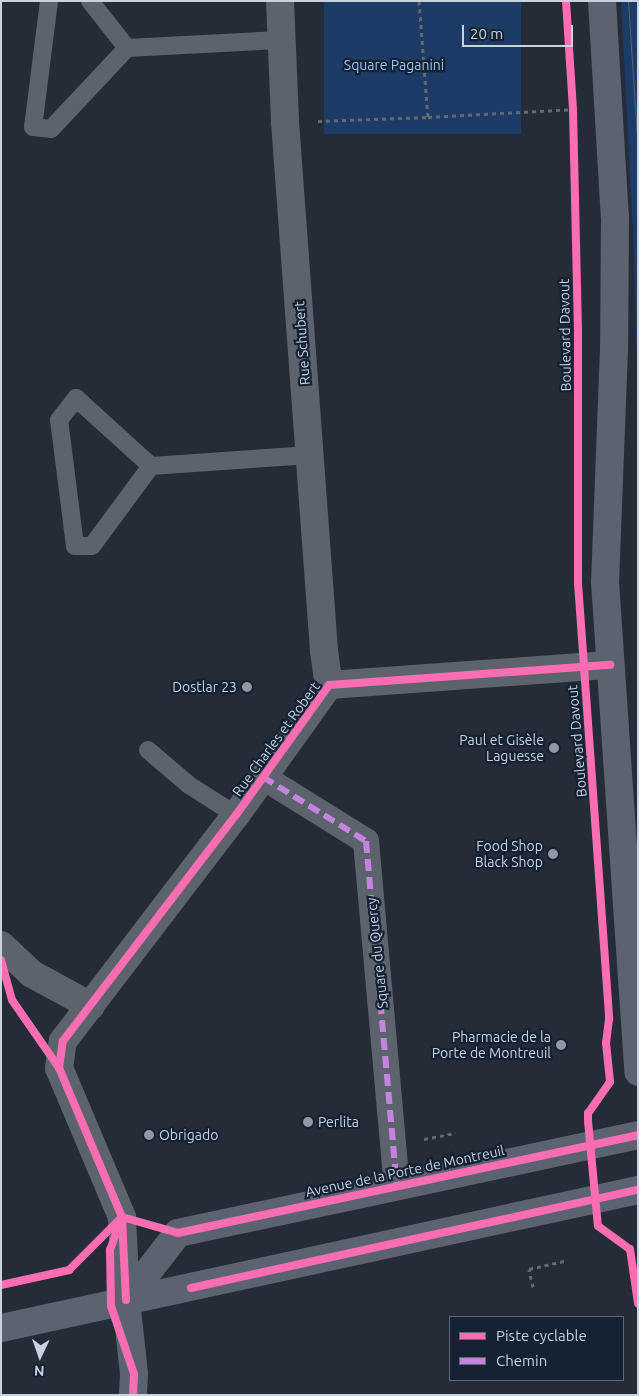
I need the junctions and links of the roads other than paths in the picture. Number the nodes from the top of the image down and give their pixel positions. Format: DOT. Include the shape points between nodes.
graph roads {
  1 [pos="49,1"];
  2 [pos="90,1"];
  3 [pos="280,1"];
  4 [pos="602,1"];
  5 [pos="282,40"];
  6 [pos="127,48"];
  7 [pos="310,455"];
  8 [pos="151,466"];
  9 [pos="610,665"];
  10 [pos="329,685"];
  11 [pos="148,750"];
  12 [pos="263,777"];
  13 [pos="236,815"];
  14 [pos="1,945"];
  15 [pos="91,1006"];
  16 [pos="638,1072"];
  17 [pos="638,1135"];
  18 [pos="397,1186"];
  19 [pos="638,1190"];
  20 [pos="126,1300"];
  21 [pos="1,1328"];
  22 [pos="132,1395"];
  1 -- 6 [label="lane" via="33,127 51,129"];
  2 -- 6 [label="lane"];
  3 -- 5 [label="street, Rue Schubert"];
  4 -- 9 [label="main road" via="615,217 614,348 605,582"];
  5 -- 6 [label="lane"];
  5 -- 7 [label="street, Rue Schubert" via="285,122"];
  7 -- 8 [label="lane"];
  7 -- 10 [label="street, Rue Schubert"];
  8 -- 8 [label="lane" via="92,546 75,546 59,420 76,398"];
  9 -- 10 [label="street, Rue Charles et Robert"];
  9 -- 16 [label="main road"];
  10 -- 12 [label="street, Rue Charles et Robert"];
  11 -- 13 [label="lane" via="189,785"];
  12 -- 13 [label="street, Rue Charles et Robert"];
  12 -- 18 [label="street, Square du Quercy" via="366,842"];
  13 -- 15 [label="street, Rue Charles et Robert"];
  14 -- 15 [label="street" via="32,974"];
  15 -- 20 [label="street, Rue Charles et Robert" via="63,1041 59,1068 122,1217"];
  17 -- 18 [label="main road, Avenue de la Porte de Montreuil"];
  18 -- 20 [label="main road, Avenue de la Porte de Montreuil" via="178,1234"];
  19 -- 20 [label="main road"];
  20 -- 21 [label="main road" via="111,1306"];
  20 -- 22 [label="main road" via="134,1374"];
}
